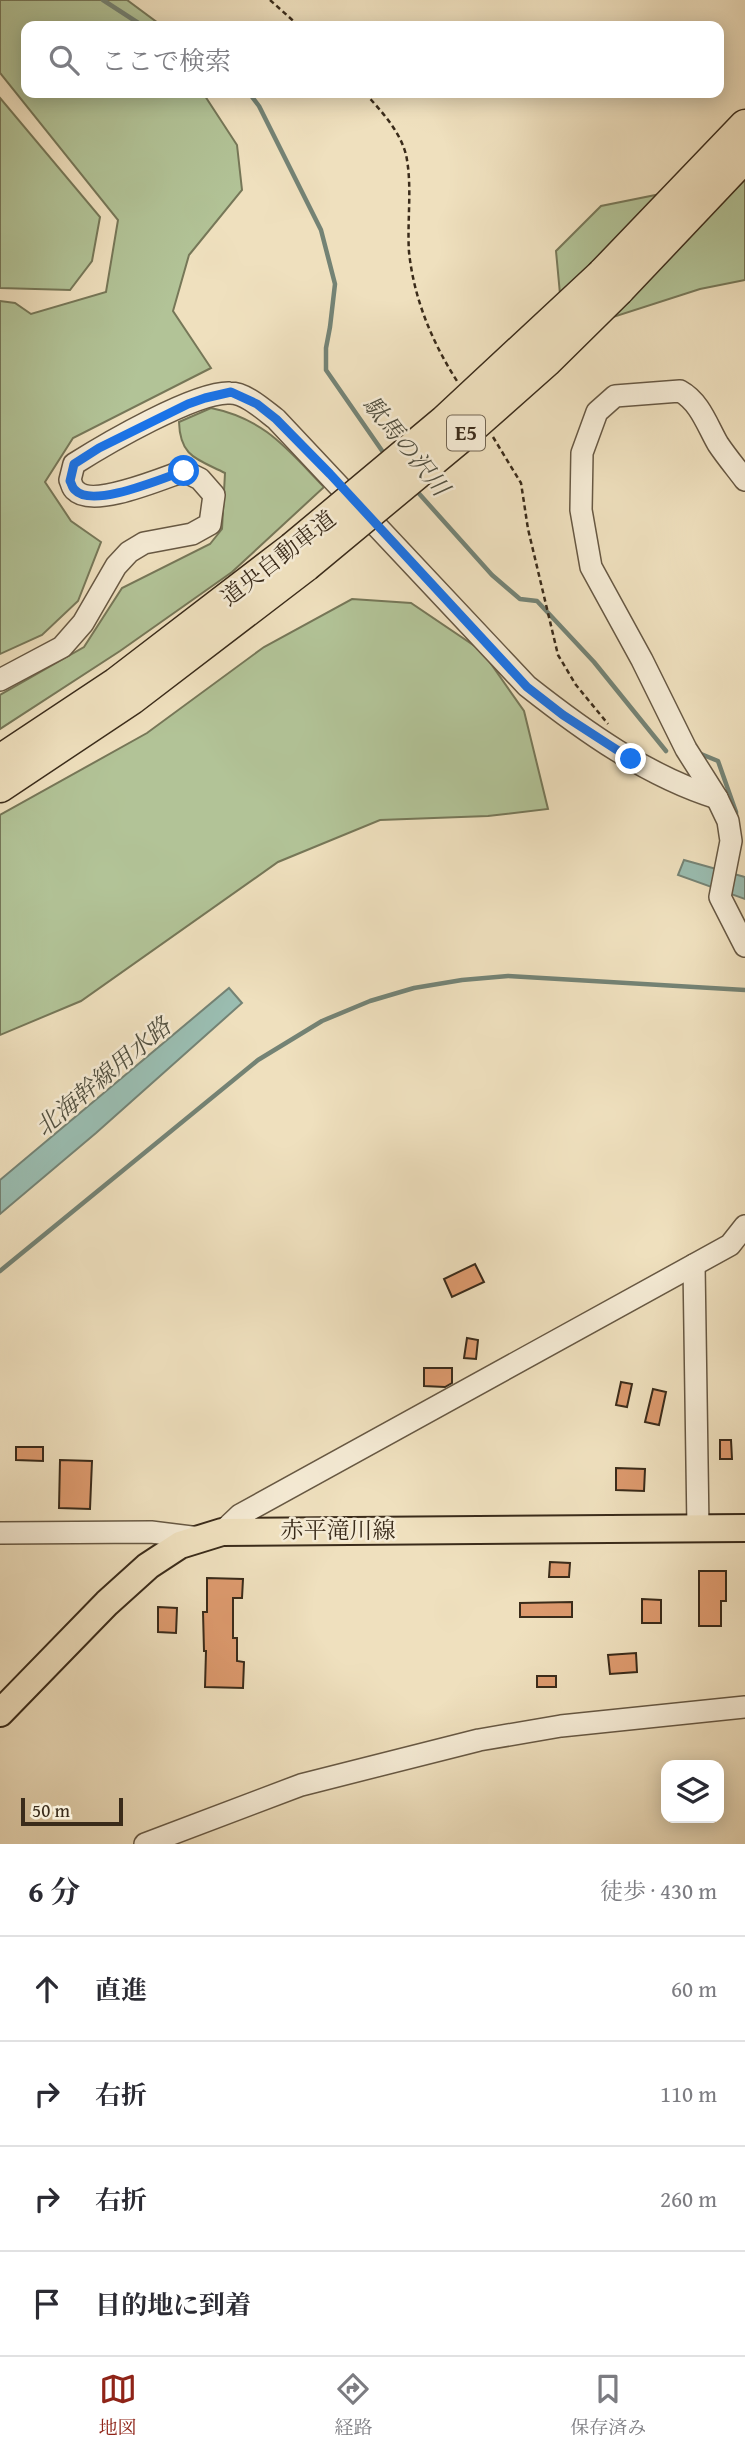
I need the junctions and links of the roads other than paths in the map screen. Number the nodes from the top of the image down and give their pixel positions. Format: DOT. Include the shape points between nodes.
graph roads {
  1 [pos="745,125"];
  2 [pos="745,157"];
  3 [pos="610,282"];
  4 [pos="745,480"];
  5 [pos="299,557"];
  6 [pos="0,680"];
  7 [pos="0,761"];
  8 [pos="0,787"];
  9 [pos="717,798"];
  10 [pos="745,946"];
  11 [pos="745,1226"];
  12 [pos="694,1265"];
  13 [pos="698,1528"];
  14 [pos="745,1528"];
  15 [pos="0,1533"];
  16 [pos="211,1535"];
  17 [pos="745,1707"];
  18 [pos="0,1713"];
  19 [pos="145,1844"];
  1 -- 3 [label="highway, 道央自動車道 / E5"];
  2 -- 3 [label="highway, 道央自動車道 / E5"];
  3 -- 5 [label="highway, 道央自動車道 / E5, bridge" via="444,421"];
  4 -- 9 [label="street" via="703,414 680,391 615,396 597,412 582,453 581,510 592,567 686,750"];
  5 -- 7 [label="highway, 道央自動車道 / E5"];
  5 -- 8 [label="highway, 道央自動車道 / E5" via="132,699"];
  6 -- 9 [label="street" via="62,647 129,552 144,543 192,534 210,524 214,495 200,479 184,471 110,495 85,496 75,491 70,481 74,464 188,404 231,392 276,419 527,687 631,759 684,788"];
  9 -- 10 [label="street" via="731,841 720,897"];
  11 -- 12 [label="street" via="730,1245"];
  12 -- 13 [label="street"];
  12 -- 16 [label="street"];
  13 -- 14 [label="main road, 赤平滝川線"];
  13 -- 16 [label="main road, 赤平滝川線"];
  15 -- 16 [label="street"];
  16 -- 18 [label="main road, 赤平滝川線" via="180,1545 148,1566"];
  17 -- 19 [label="street" via="561,1726 480,1740 301,1785"];
}
